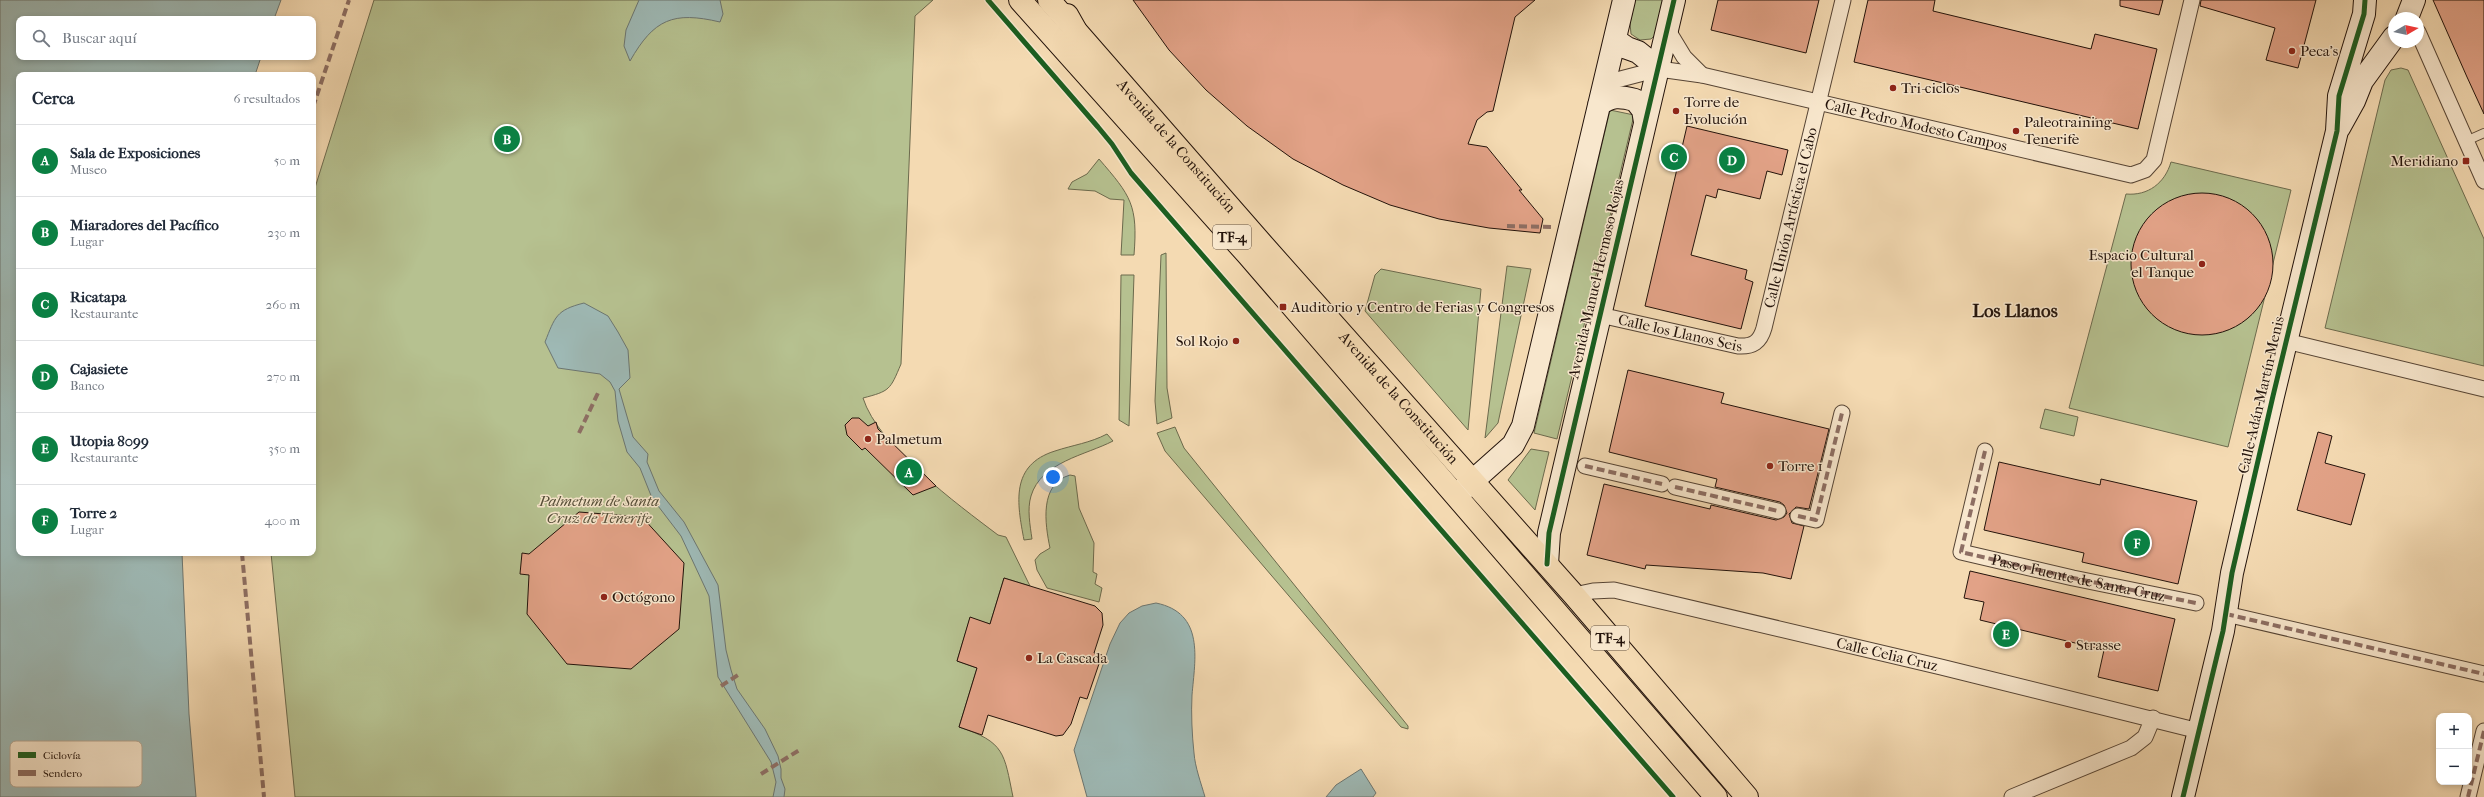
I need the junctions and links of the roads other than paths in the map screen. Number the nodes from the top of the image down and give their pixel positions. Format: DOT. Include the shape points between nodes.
graph roads {
  1 [pos="1020,0"];
  2 [pos="1049,0"];
  3 [pos="1058,0"];
  4 [pos="1624,0"];
  5 [pos="1674,0"];
  6 [pos="1843,0"];
  7 [pos="2192,0"];
  8 [pos="2365,0"];
  9 [pos="1667,29"];
  10 [pos="1076,31"];
  11 [pos="1615,40"];
  12 [pos="2424,44"];
  13 [pos="2388,45"];
  14 [pos="1659,69"];
  15 [pos="1702,75"];
  16 [pos="1605,83"];
  17 [pos="1819,103"];
  18 [pos="1600,105"];
  19 [pos="1645,122"];
  20 [pos="2338,131"];
  21 [pos="2484,133"];
  22 [pos="2466,141"];
  23 [pos="2484,181"];
  24 [pos="1600,315"];
  25 [pos="1758,341"];
  26 [pos="2286,341"];
  27 [pos="2484,389"];
  28 [pos="1842,413"];
  29 [pos="1985,451"];
  30 [pos="1585,466"];
  31 [pos="1472,480"];
  32 [pos="1455,496"];
  33 [pos="1778,511"];
  34 [pos="1798,516"];
  35 [pos="1546,564"];
  36 [pos="1574,595"];
  37 [pos="2196,603"];
  38 [pos="2226,614"];
  39 [pos="2484,674"];
  40 [pos="2153,718"];
  41 [pos="2198,731"];
  42 [pos="2484,731"];
  43 [pos="1716,797"];
  44 [pos="1747,797"];
  45 [pos="2012,797"];
  46 [pos="2183,797"];
  47 [pos="2468,797"];
  1 -- 32 [label="main road, Avenida de la Constitución / TF-4" via="1248,255"];
  2 -- 10 [label="main road, Avenida de la Constitución / TF-4"];
  3 -- 10 [label="main road"];
  4 -- 11 [label="street"];
  5 -- 9 [label="street, Avenida Manuel Hermoso Rojas"];
  6 -- 17 [label="street, Calle Unión Artística el Cabo"];
  7 -- 17 [label="street, Calle Pedro Modesto Campos" via="2154,160 2140,173 2124,175"];
  8 -- 20 [label="street, Calle Adán Martín Menis" via="2364,14 2339,96"];
  9 -- 14 [label="street, Avenida Manuel Hermoso Rojas"];
  9 -- 15 [label="street" via="1684,57"];
  10 -- 31 [label="main road, Avenida de la Constitución / TF-4"];
  11 -- 14 [label="street" via="1638,52"];
  11 -- 16 [label="street"];
  12 -- 22 [label="street"];
  13 -- 20 [label="street, Calle Adán Martín Menis" via="2362,80"];
  14 -- 15 [label="street, Calle Pedro Modesto Campos"];
  14 -- 16 [label="street, Calle Pedro Modesto Campos"];
  14 -- 19 [label="street, Avenida Manuel Hermoso Rojas"];
  15 -- 17 [label="street, Calle Pedro Modesto Campos"];
  16 -- 18 [label="street"];
  17 -- 25 [label="street, Calle Unión Artística el Cabo" via="1764,328"];
  18 -- 19 [label="street" via="1616,97 1635,100 1643,110"];
  18 -- 31 [label="street" via="1523,426 1513,445"];
  19 -- 24 [label="street, Avenida Manuel Hermoso Rojas"];
  20 -- 26 [label="street, Calle Adán Martín Menis"];
  21 -- 22 [label="lane"];
  22 -- 23 [label="street"];
  24 -- 25 [label="street, Calle los Llanos Seis" via="1738,346 1748,346"];
  24 -- 35 [label="street, Avenida Manuel Hermoso Rojas" via="1549,533"];
  26 -- 27 [label="street"];
  26 -- 38 [label="street, Calle Adán Martín Menis" via="2232,573"];
  28 -- 34 [label="street" via="1816,520"];
  29 -- 37 [label="street, Paseo Fuente de Santa Cruz" via="1961,552"];
  30 -- 33 [label="street"];
  31 -- 32 [label="street"];
  31 -- 35 [label="main road, Avenida de la Constitución / TF-4"];
  32 -- 43 [label="main road, Avenida de la Constitución / TF-4"];
  35 -- 36 [label="main road, Avenida de la Constitución / TF-4"];
  36 -- 40 [label="street, Calle Celia Cruz" via="1614,590"];
  36 -- 44 [label="main road, Avenida de la Constitución / TF-4"];
  38 -- 39 [label="street"];
  38 -- 41 [label="street, Calle Adán Martín Menis"];
  40 -- 41 [label="street, Calle Celia Cruz"];
  40 -- 45 [label="street" via="2144,737 2131,748"];
  41 -- 46 [label="street, Calle Adán Martín Menis"];
  42 -- 47 [label="street"];
}
